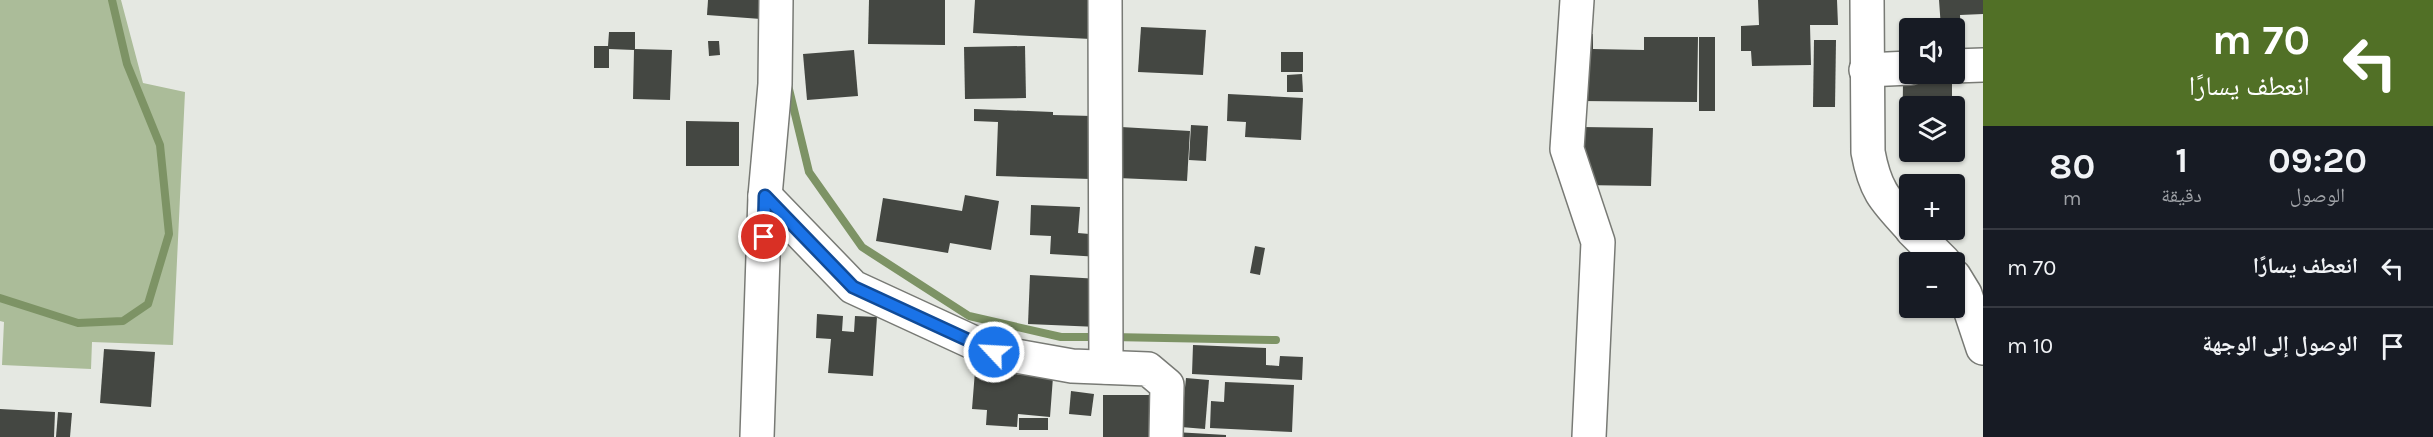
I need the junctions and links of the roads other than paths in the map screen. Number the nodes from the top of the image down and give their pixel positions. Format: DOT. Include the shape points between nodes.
graph roads {
  1 [pos="776,0"];
  2 [pos="1105,0"];
  3 [pos="1577,0"];
  4 [pos="1867,0"];
  5 [pos="1983,65"];
  6 [pos="1965,66"];
  7 [pos="1899,68"];
  8 [pos="1866,70"];
  9 [pos="765,196"];
  10 [pos="1899,214"];
  11 [pos="1923,240"];
  12 [pos="1934,252"];
  13 [pos="1965,294"];
  14 [pos="1983,348"];
  15 [pos="1106,368"];
  16 [pos="757,437"];
  17 [pos="1166,437"];
  18 [pos="1588,437"];
  1 -- 9 [label="street" via="775,84"];
  2 -- 15 [label="street"];
  3 -- 18 [label="street" via="1567,149 1598,242"];
  4 -- 8 [label="street"];
  5 -- 6 [label="street"];
  7 -- 8 [label="street"];
  8 -- 10 [label="street" via="1872,177"];
  9 -- 15 [label="street" via="853,287 994,352"];
  9 -- 16 [label="street"];
  11 -- 12 [label="street"];
  13 -- 14 [label="street"];
  15 -- 17 [label="street" via="1148,369 1167,386"];
}
